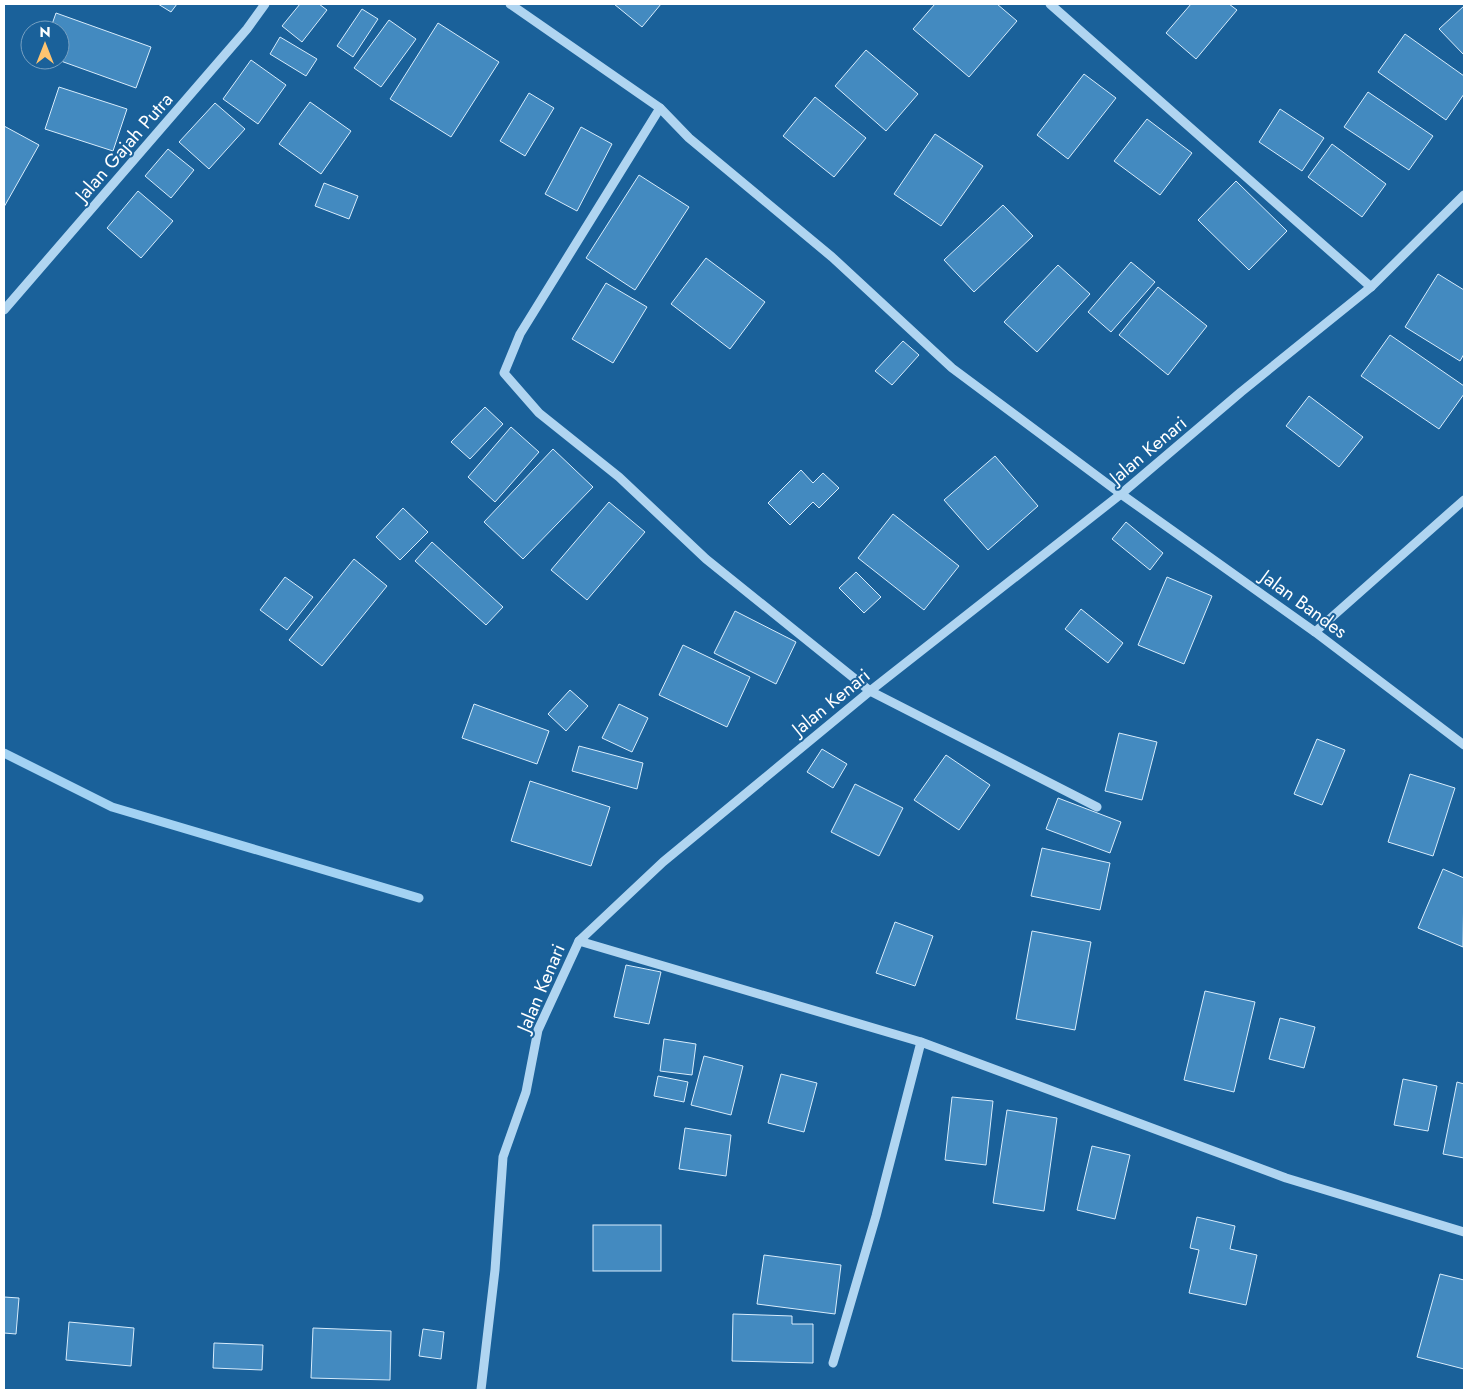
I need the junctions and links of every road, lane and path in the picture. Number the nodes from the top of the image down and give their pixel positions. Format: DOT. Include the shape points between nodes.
graph roads {
  1 [pos="265,4"];
  2 [pos="510,4"];
  3 [pos="1050,4"];
  4 [pos="660,108"];
  5 [pos="1464,195"];
  6 [pos="1371,287"];
  7 [pos="4,310"];
  8 [pos="1121,494"];
  9 [pos="1464,500"];
  10 [pos="1315,632"];
  11 [pos="870,691"];
  12 [pos="1464,745"];
  13 [pos="1097,807"];
  14 [pos="579,940"];
  15 [pos="921,1042"];
  16 [pos="1464,1232"];
  17 [pos="833,1363"];
  18 [pos="481,1390"];
  1 -- 7 [label="street, Jalan Gajah Putra" via="247,30"];
  2 -- 4 [label="street, Jalan Bandes"];
  3 -- 6 [label="street"];
  4 -- 8 [label="street, Jalan Bandes" via="689,138 832,257 952,368"];
  4 -- 11 [label="street" via="520,334 504,373 539,413 618,477 706,559"];
  5 -- 6 [label="street, Jalan Kenari"];
  6 -- 8 [label="street, Jalan Kenari"];
  8 -- 10 [label="street, Jalan Bandes"];
  8 -- 11 [label="street, Jalan Kenari"];
  9 -- 10 [label="street"];
  10 -- 12 [label="street, Jalan Bandes"];
  11 -- 13 [label="street"];
  11 -- 14 [label="street, Jalan Kenari" via="664,862"];
  14 -- 15 [label="street"];
  14 -- 18 [label="street, Jalan Kenari" via="538,1030 526,1092 503,1157 495,1270"];
  15 -- 16 [label="street" via="1286,1178"];
  15 -- 17 [label="street" via="876,1216"];
}
